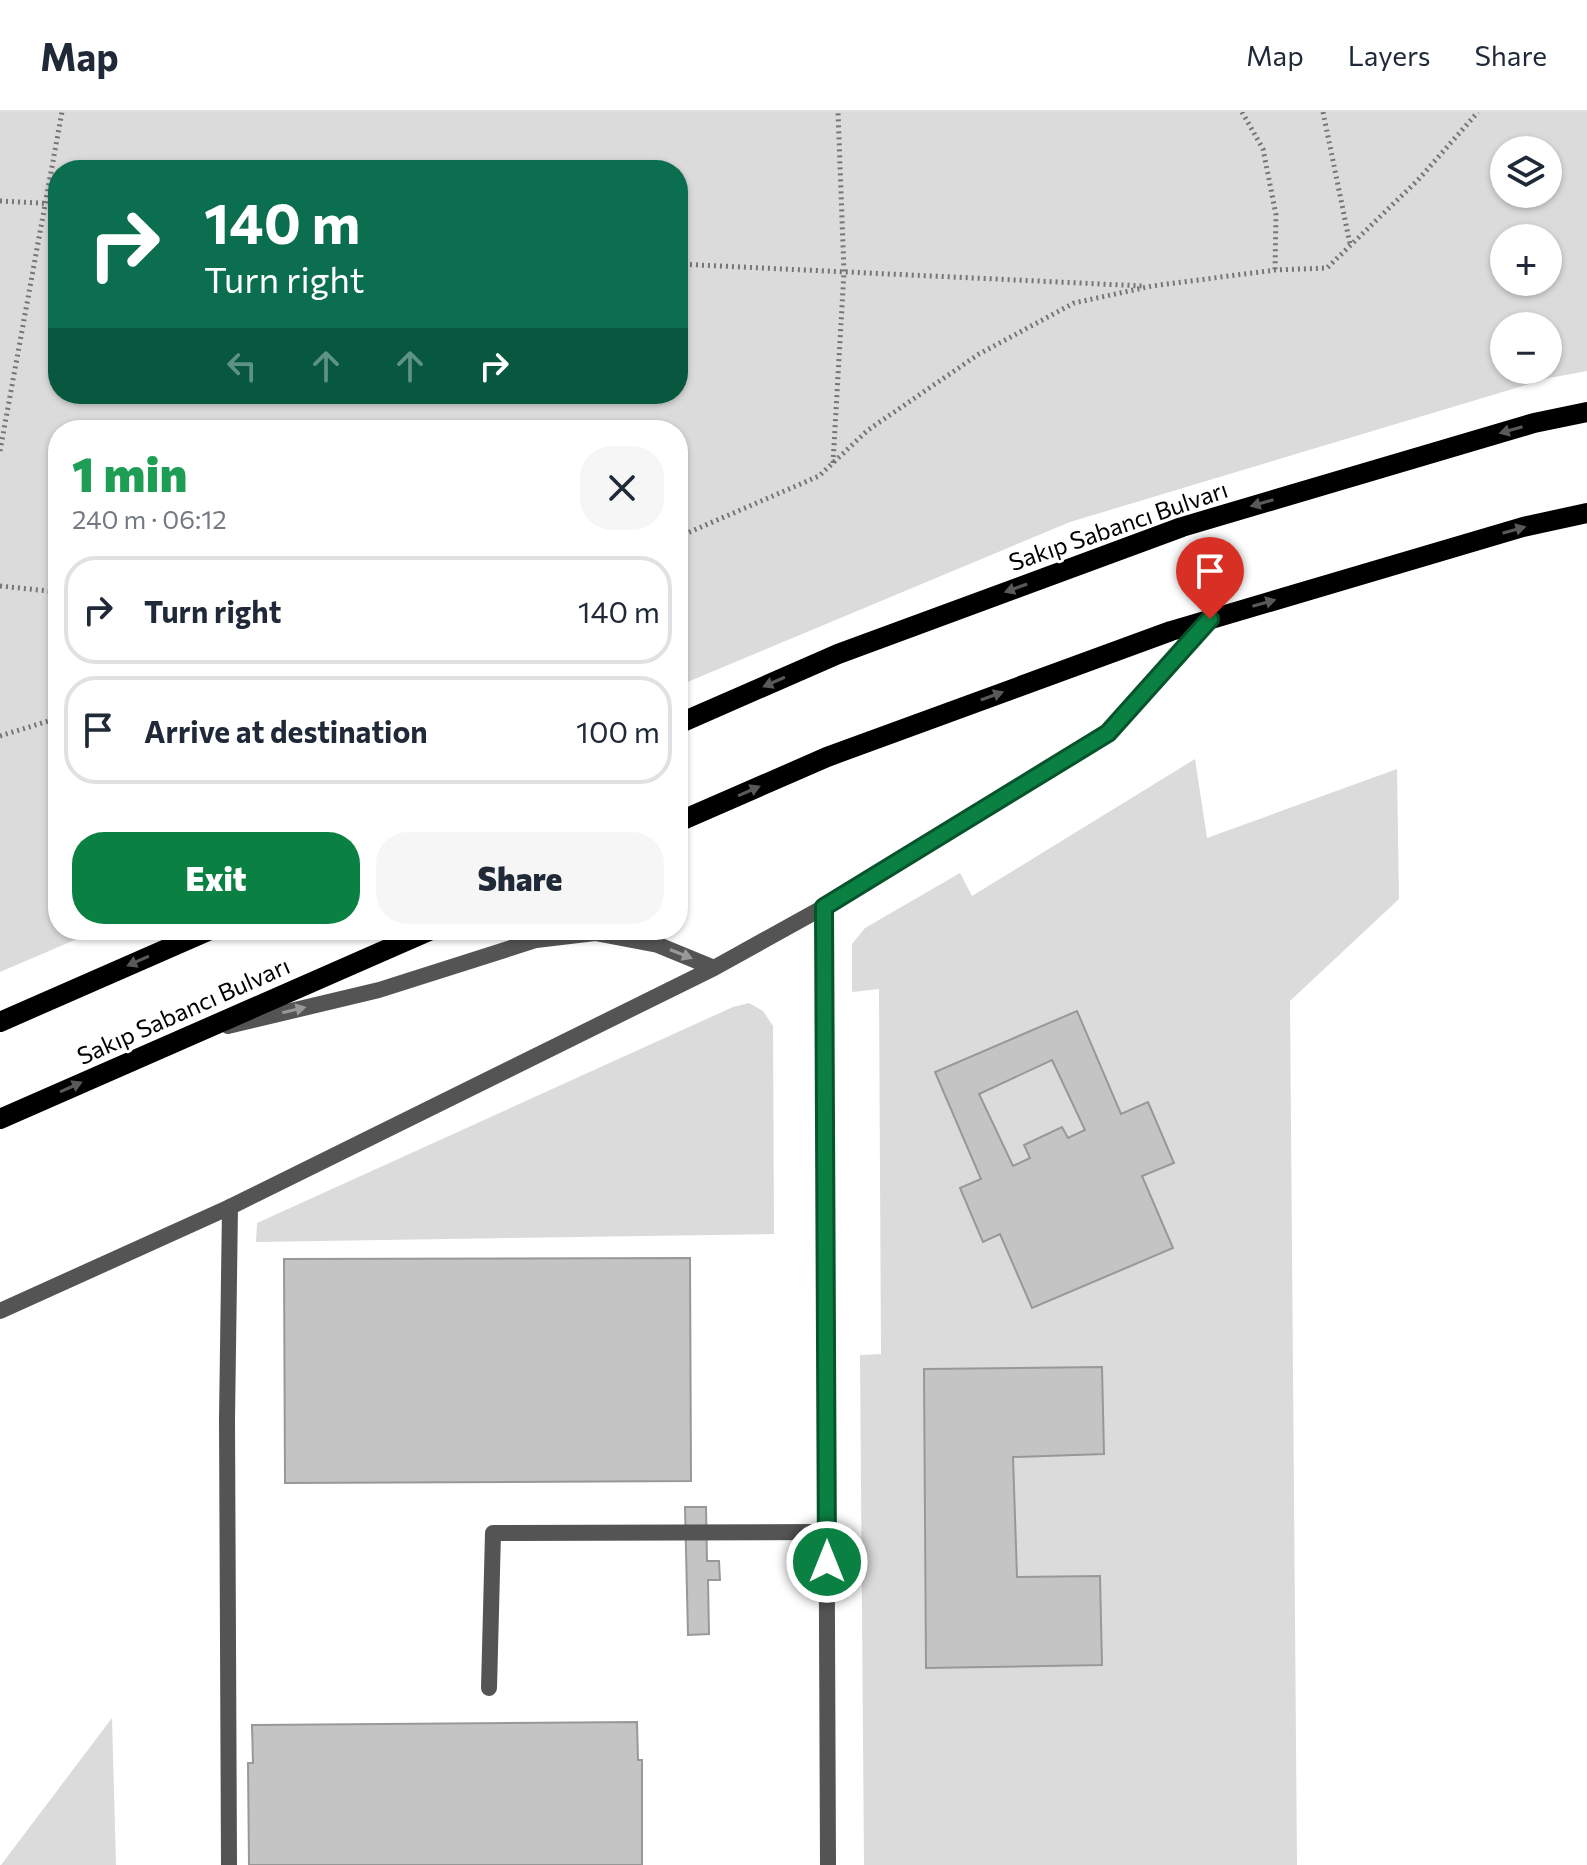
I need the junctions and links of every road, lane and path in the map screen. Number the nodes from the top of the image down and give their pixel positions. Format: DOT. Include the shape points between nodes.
graph roads {
  1 [pos="62,112"];
  2 [pos="838,112"];
  3 [pos="1242,112"];
  4 [pos="1323,112"];
  5 [pos="1478,112"];
  6 [pos="53,160"];
  7 [pos="48,187"];
  8 [pos="0,201"];
  9 [pos="45,203"];
  10 [pos="48,203"];
  11 [pos="1351,245"];
  12 [pos="688,264"];
  13 [pos="1275,270"];
  14 [pos="844,272"];
  15 [pos="1152,286"];
  16 [pos="1587,412"];
  17 [pos="0,451"];
  18 [pos="833,463"];
  19 [pos="1587,513"];
  20 [pos="688,533"];
  21 [pos="0,586"];
  22 [pos="48,591"];
  23 [pos="1210,619"];
  24 [pos="688,720"];
  25 [pos="48,721"];
  26 [pos="0,736"];
  27 [pos="688,818"];
  28 [pos="824,907"];
  29 [pos="187,940"];
  30 [pos="408,940"];
  31 [pos="536,940"];
  32 [pos="632,940"];
  33 [pos="714,968"];
  34 [pos="0,1022"];
  35 [pos="191,1035"];
  36 [pos="0,1119"];
  37 [pos="230,1207"];
  38 [pos="0,1311"];
  39 [pos="827,1532"];
  40 [pos="489,1688"];
  41 [pos="229,1865"];
  42 [pos="828,1865"];
  1 -- 6 [label="path"];
  2 -- 14 [label="path"];
  3 -- 13 [label="path" via="1263,149 1276,215"];
  4 -- 11 [label="path"];
  5 -- 11 [label="path"];
  7 -- 9 [label="path"];
  8 -- 9 [label="path"];
  9 -- 10 [label="path"];
  9 -- 17 [label="path"];
  11 -- 13 [label="path" via="1327,268"];
  12 -- 14 [label="path"];
  13 -- 15 [label="path"];
  14 -- 15 [label="path"];
  14 -- 18 [label="path"];
  15 -- 18 [label="path" via="1074,303 979,354 868,430"];
  16 -- 24 [label="main road, Sakıp Sabancı Bulvarı, one-way" via="1182,527 838,654"];
  18 -- 20 [label="path" via="819,476"];
  23 -- 19 [label="main road, one-way"];
  21 -- 22 [label="path"];
  27 -- 23 [label="main road, one-way" via="827,757"];
  23 -- 28 [label="street" via="1108,733"];
  25 -- 26 [label="path"];
  28 -- 33 [label="street"];
  28 -- 39 [label="street"];
  29 -- 34 [label="main road, one-way"];
  30 -- 35 [label="main road, Sakıp Sabancı Bulvarı"];
  35 -- 31 [label="street, one-way" via="379,990"];
  32 -- 33 [label="street, one-way"];
  33 -- 37 [label="street"];
  36 -- 35 [label="main road, Sakıp Sabancı Bulvarı, one-way"];
  37 -- 38 [label="street"];
  37 -- 41 [label="street"];
  39 -- 40 [label="street" via="493,1533"];
  39 -- 42 [label="street"];
}
